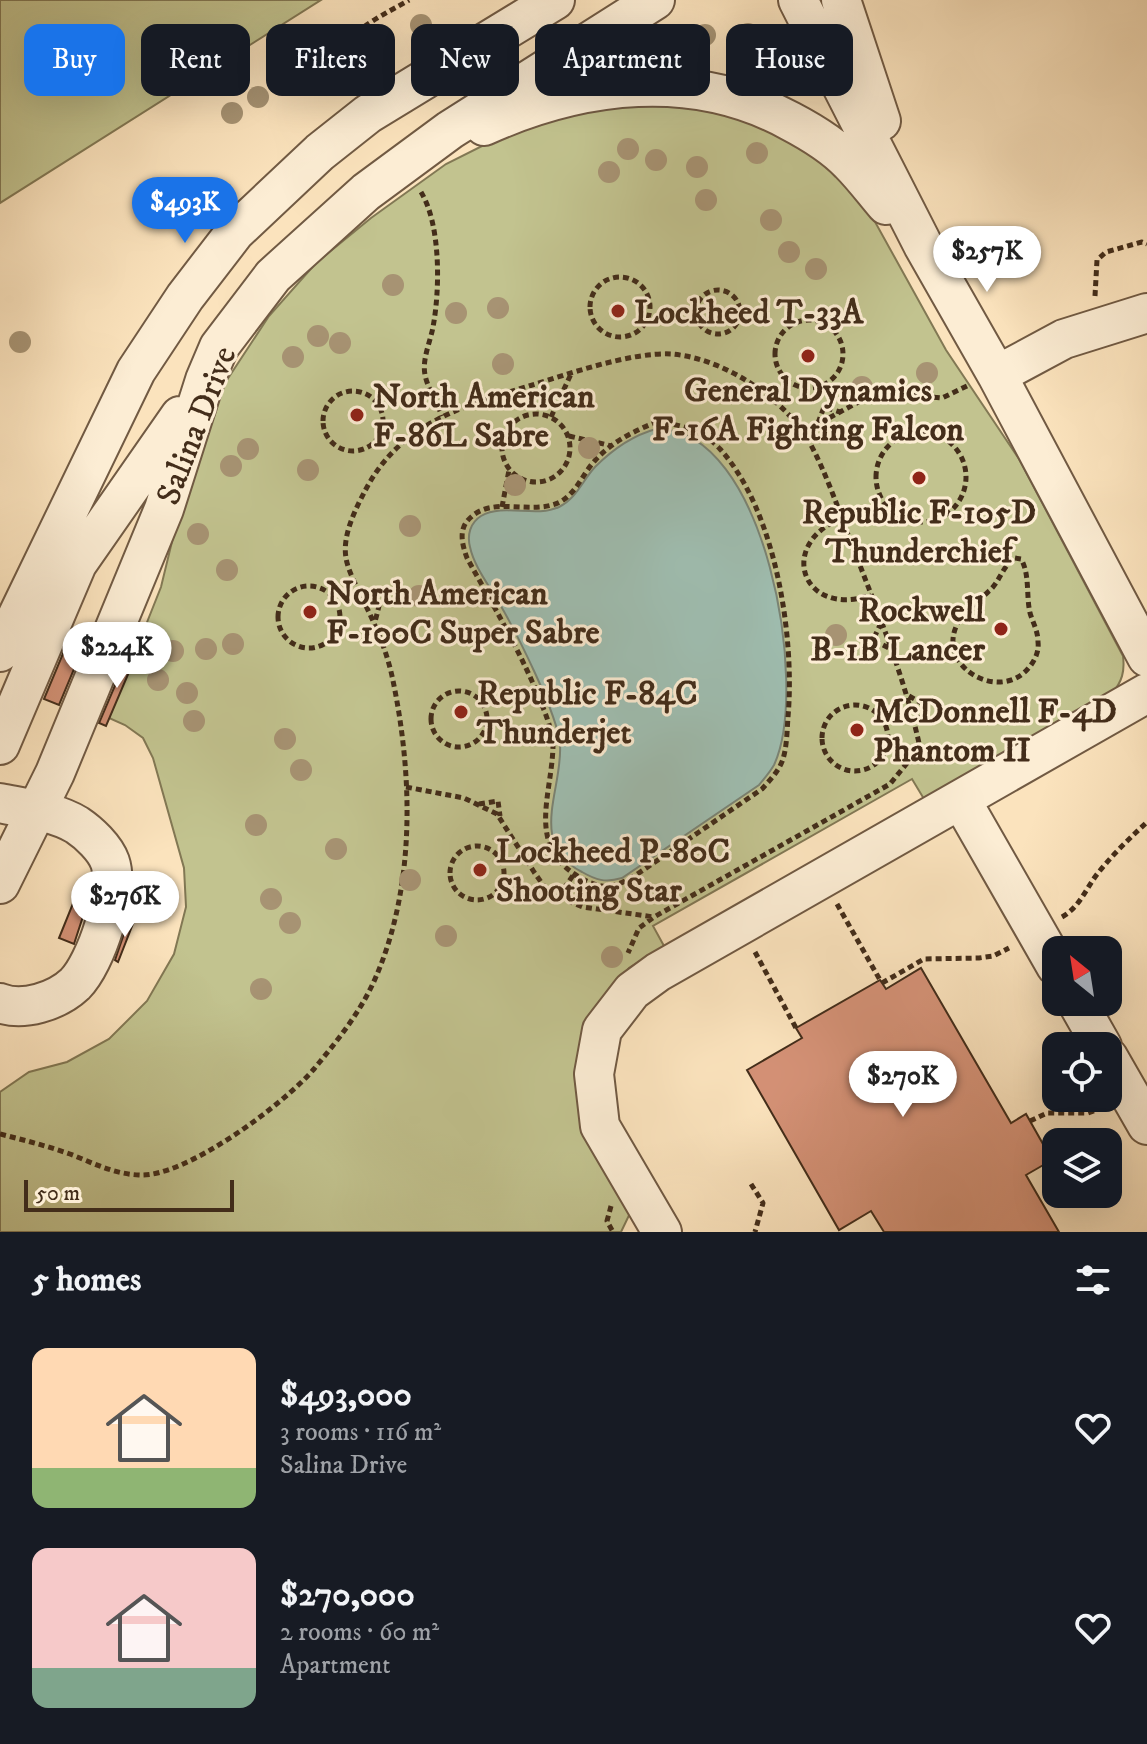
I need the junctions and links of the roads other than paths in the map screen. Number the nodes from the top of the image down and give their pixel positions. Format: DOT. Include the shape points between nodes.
graph roads {
  1 [pos="555,0"];
  2 [pos="655,0"];
  3 [pos="798,0"];
  4 [pos="841,0"];
  5 [pos="415,156"];
  6 [pos="923,245"];
  7 [pos="1147,313"];
  8 [pos="997,375"];
  9 [pos="205,380"];
  10 [pos="0,652"];
  11 [pos="1147,657"];
  12 [pos="1147,693"];
  13 [pos="0,745"];
  14 [pos="961,800"];
  15 [pos="18,807"];
  16 [pos="0,884"];
  17 [pos="1042,942"];
  18 [pos="0,1003"];
  19 [pos="1122,1081"];
  20 [pos="1138,1109"];
  21 [pos="662,1232"];
  1 -- 10 [label="street, Salina Drive" via="368,114 235,232 136,371"];
  2 -- 5 [label="street, Salina Drive"];
  3 -- 6 [label="street"];
  4 -- 6 [label="street"];
  5 -- 6 [label="street" via="498,119 576,95 647,86 692,88 737,97 809,131 849,162"];
  5 -- 9 [label="street, Salina Drive" via="366,192 273,276 219,347"];
  6 -- 8 [label="street"];
  7 -- 8 [label="street" via="1064,339"];
  8 -- 11 [label="street"];
  9 -- 13 [label="street" via="77,564"];
  9 -- 15 [label="street, Salina Drive" via="164,509 55,773"];
  12 -- 14 [label="street"];
  14 -- 17 [label="street"];
  14 -- 21 [label="street" via="658,972 632,991 602,1030 594,1074 600,1126"];
  15 -- 16 [label="street, Salina Drive"];
  15 -- 18 [label="street" via="76,825 101,847 110,863 114,892 94,952 75,983 32,1006"];
  19 -- 20 [label="street"];
}
